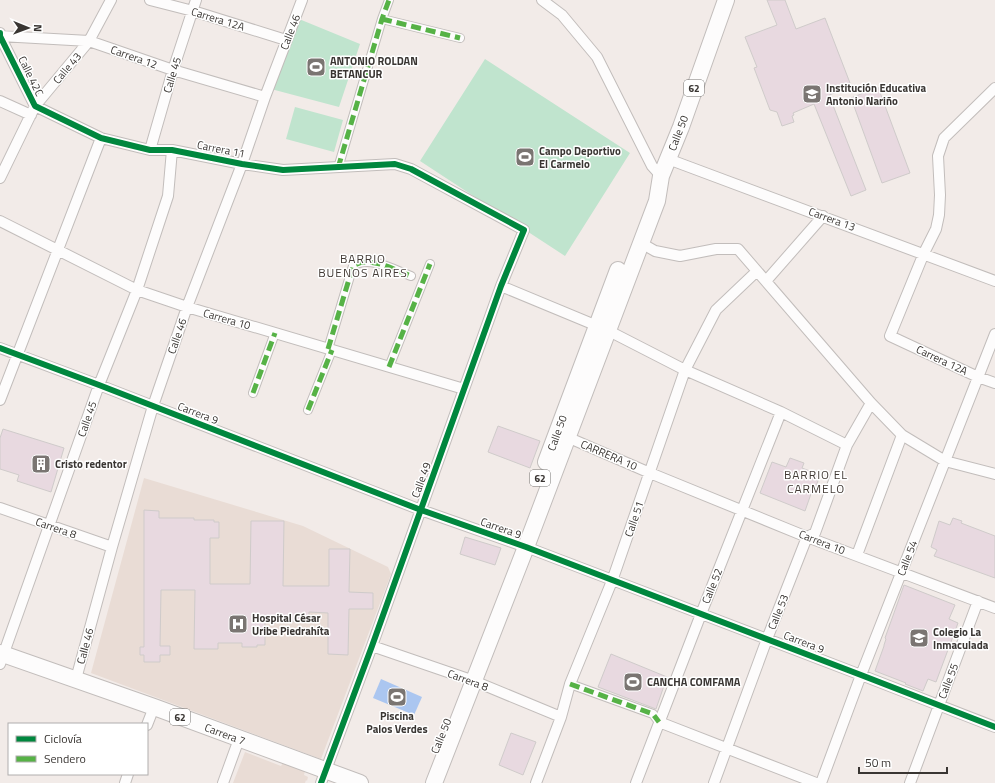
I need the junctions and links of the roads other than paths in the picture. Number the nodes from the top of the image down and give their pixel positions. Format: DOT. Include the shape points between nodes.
graph roads {
  1 [pos="111,0"];
  2 [pos="150,0"];
  3 [pos="196,0"];
  4 [pos="302,0"];
  5 [pos="389,0"];
  6 [pos="542,0"];
  7 [pos="726,0"];
  8 [pos="193,11"];
  9 [pos="382,19"];
  10 [pos="0,35"];
  11 [pos="460,38"];
  12 [pos="286,40"];
  13 [pos="89,41"];
  14 [pos="173,70"];
  15 [pos="995,88"];
  16 [pos="265,97"];
  17 [pos="0,101"];
  18 [pos="33,111"];
  19 [pos="101,138"];
  20 [pos="150,150"];
  21 [pos="172,150"];
  22 [pos="668,159"];
  23 [pos="242,164"];
  24 [pos="338,168"];
  25 [pos="661,176"];
  26 [pos="0,178"];
  27 [pos="823,216"];
  28 [pos="0,222"];
  29 [pos="524,230"];
  30 [pos="641,242"];
  31 [pos="58,250"];
  32 [pos="924,253"];
  33 [pos="430,264"];
  34 [pos="757,271"];
  35 [pos="411,276"];
  36 [pos="766,281"];
  37 [pos="995,281"];
  38 [pos="501,286"];
  39 [pos="137,290"];
  40 [pos="187,307"];
  41 [pos="602,328"];
  42 [pos="275,333"];
  43 [pos="995,334"];
  44 [pos="0,348"];
  45 [pos="330,349"];
  46 [pos="18,355"];
  47 [pos="389,367"];
  48 [pos="685,370"];
  49 [pos="978,377"];
  50 [pos="995,383"];
  51 [pos="99,385"];
  52 [pos="464,389"];
  53 [pos="253,393"];
  54 [pos="0,400"];
  55 [pos="871,402"];
  56 [pos="154,406"];
  57 [pos="308,410"];
  58 [pos="781,412"];
  59 [pos="902,434"];
  60 [pos="567,437"];
  61 [pos="847,445"];
  62 [pos="945,461"];
  63 [pos="650,473"];
  64 [pos="995,474"];
  65 [pos="0,508"];
  66 [pos="421,510"];
  67 [pos="743,510"];
  68 [pos="50,526"];
  69 [pos="807,537"];
  70 [pos="521,545"];
  71 [pos="112,547"];
  72 [pos="857,555"];
  73 [pos="902,572"];
  74 [pos="612,581"];
  75 [pos="978,601"];
  76 [pos="995,608"];
  77 [pos="701,614"];
  78 [pos="767,639"];
  79 [pos="372,646"];
  80 [pos="1,657"];
  81 [pos="861,675"];
  82 [pos="76,679"];
  83 [pos="469,679"];
  84 [pos="570,684"];
  85 [pos="938,706"];
  86 [pos="154,707"];
  87 [pos="562,717"];
  88 [pos="659,722"];
  89 [pos="148,723"];
  90 [pos="995,727"];
  91 [pos="239,739"];
  92 [pos="727,749"];
  93 [pos="323,777"];
  94 [pos="223,783"];
  95 [pos="360,783"];
  96 [pos="424,783"];
  97 [pos="434,783"];
  98 [pos="536,783"];
  99 [pos="636,783"];
  100 [pos="714,783"];
  101 [pos="816,783"];
  102 [pos="821,783"];
  103 [pos="910,783"];
  1 -- 13 [label="street, Calle 43"];
  2 -- 8 [label="street, Carrera 12A"];
  3 -- 8 [label="street, Calle 45"];
  4 -- 12 [label="street, Calle 46"];
  5 -- 9 [label="street"];
  6 -- 25 [label="street" via="562,15 597,57 652,166"];
  7 -- 22 [label="main road, Calle 50 / 62"];
  8 -- 12 [label="street, Carrera 12A"];
  8 -- 14 [label="street, Calle 45"];
  9 -- 11 [label="street"];
  9 -- 24 [label="street"];
  10 -- 13 [label="street, Carrera 12"];
  10 -- 18 [label="street, Calle 42C"];
  12 -- 16 [label="street, Calle 46"];
  13 -- 14 [label="street, Carrera 12"];
  13 -- 18 [label="street, Calle 43"];
  14 -- 16 [label="street, Carrera 12"];
  14 -- 20 [label="street, Calle 45"];
  15 -- 32 [label="street" via="944,138 938,156 939,214 936,229"];
  16 -- 23 [label="street, Calle 46"];
  17 -- 18 [label="street, Carrera 11"];
  18 -- 19 [label="street, Carrera 11"];
  18 -- 26 [label="street, Calle 43"];
  19 -- 20 [label="street, Carrera 11"];
  19 -- 31 [label="street"];
  20 -- 21 [label="street, Carrera 11"];
  21 -- 23 [label="street, Carrera 11"];
  21 -- 39 [label="street, Calle 45" via="168,196"];
  22 -- 25 [label="main road, Calle 50 / 62"];
  22 -- 27 [label="street, Carrera 13"];
  23 -- 24 [label="street, Carrera 11" via="283,170"];
  23 -- 40 [label="street, Calle 46"];
  24 -- 29 [label="street, Carrera 11" via="395,164 411,169"];
  25 -- 30 [label="main road, Calle 50 / 62" via="656,201"];
  25 -- 41 [label="main road, Calle 50 / 62" via="646,197"];
  27 -- 32 [label="street, Carrera 13"];
  27 -- 36 [label="street"];
  28 -- 31 [label="street, Carrera 10"];
  29 -- 38 [label="street, Calle 49"];
  30 -- 34 [label="street" via="655,251 680,256 716,249 738,249"];
  30 -- 41 [label="main road, Calle 50 / 62"];
  31 -- 39 [label="street, Carrera 10"];
  31 -- 46 [label="street"];
  32 -- 37 [label="street, Carrera 13"];
  32 -- 49 [label="street, Carrera 12A" via="890,336"];
  33 -- 47 [label="street"];
  34 -- 36 [label="street"];
  34 -- 48 [label="street, Calle 51" via="716,310"];
  35 -- 45 [label="street" via="369,262 359,262 353,266"];
  36 -- 55 [label="street"];
  38 -- 41 [label="street"];
  38 -- 52 [label="street, Calle 49"];
  39 -- 40 [label="street, Carrera 10"];
  39 -- 51 [label="street, Calle 45"];
  40 -- 42 [label="street, Carrera 10"];
  40 -- 56 [label="street, Calle 46"];
  41 -- 48 [label="street"];
  41 -- 60 [label="main road, Calle 50 / 62"];
  41 -- 70 [label="main road, Calle 50 / 62"];
  42 -- 45 [label="street, Carrera 10"];
  42 -- 53 [label="street"];
  43 -- 49 [label="street, Calle 54"];
  44 -- 46 [label="street, Carrera 9"];
  45 -- 47 [label="street, Carrera 10"];
  45 -- 57 [label="street"];
  46 -- 51 [label="street, Carrera 9"];
  46 -- 54 [label="street"];
  47 -- 52 [label="street, Carrera 10"];
  48 -- 58 [label="street"];
  48 -- 63 [label="street, Calle 51"];
  49 -- 50 [label="street, Carrera 12A"];
  49 -- 62 [label="street, Calle 54"];
  51 -- 56 [label="street, Carrera 9"];
  51 -- 68 [label="street, Calle 45"];
  52 -- 66 [label="street, Calle 49"];
  55 -- 59 [label="street"];
  55 -- 61 [label="street, Calle 53"];
  56 -- 66 [label="street, Carrera 9"];
  56 -- 71 [label="street, Calle 46"];
  58 -- 61 [label="street"];
  58 -- 67 [label="street, Calle 52"];
  59 -- 62 [label="street"];
  59 -- 72 [label="street"];
  60 -- 63 [label="street, CARRERA 10"];
  60 -- 70 [label="main road, Calle 50 / 62"];
  61 -- 69 [label="street, Calle 53" via="815,533"];
  62 -- 64 [label="street"];
  62 -- 73 [label="street, Calle 54"];
  63 -- 67 [label="street, Carrera 10"];
  63 -- 74 [label="street, Calle 51"];
  65 -- 68 [label="street, Carrera 8"];
  66 -- 70 [label="street, Carrera 9"];
  66 -- 79 [label="street, Calle 49"];
  67 -- 69 [label="street, Carrera 10"];
  67 -- 77 [label="street, Calle 52"];
  68 -- 71 [label="street, Carrera 8"];
  68 -- 80 [label="street, Calle 45"];
  69 -- 72 [label="street, Carrera 10"];
  69 -- 78 [label="street, Calle 53"];
  70 -- 74 [label="street, Carrera 9"];
  70 -- 83 [label="main road, Calle 50 / 62"];
  71 -- 82 [label="street, Calle 46"];
  72 -- 73 [label="street, Carrera 10"];
  73 -- 75 [label="street, Carrera 10"];
  73 -- 81 [label="street, Calle 54"];
  74 -- 77 [label="street, Carrera 9"];
  74 -- 84 [label="street, Calle 51"];
  75 -- 76 [label="street, Carrera 10"];
  75 -- 85 [label="street, Calle 55"];
  77 -- 78 [label="street, Carrera 9"];
  77 -- 88 [label="street, Calle 52"];
  78 -- 81 [label="street, Carrera 9"];
  78 -- 92 [label="street, Calle 53"];
  79 -- 83 [label="street, Carrera 8"];
  79 -- 93 [label="street, Calle 49"];
  80 -- 82 [label="main road, Carrera 7 / 62"];
  81 -- 85 [label="street, Carrera 9"];
  81 -- 102 [label="street, Calle 54"];
  82 -- 86 [label="main road, Carrera 7 / 62"];
  83 -- 87 [label="street, Carrera 8"];
  83 -- 96 [label="main road, Calle 50 / 62"];
  83 -- 97 [label="main road, Calle 50 / 62"];
  84 -- 87 [label="street, Calle 51"];
  84 -- 88 [label="street" via="653,714"];
  85 -- 90 [label="street, Carrera 9"];
  85 -- 103 [label="street, Calle 55"];
  86 -- 89 [label="street"];
  86 -- 91 [label="main road, Carrera 7 / 62"];
  87 -- 98 [label="street, Calle 51"];
  88 -- 92 [label="street"];
  88 -- 99 [label="street, Calle 52"];
  91 -- 93 [label="main road, Carrera 7 / 62"];
  91 -- 94 [label="street"];
  92 -- 100 [label="street, Calle 53"];
  92 -- 101 [label="street"];
  93 -- 95 [label="main road, Carrera 7 / 62"];
}
